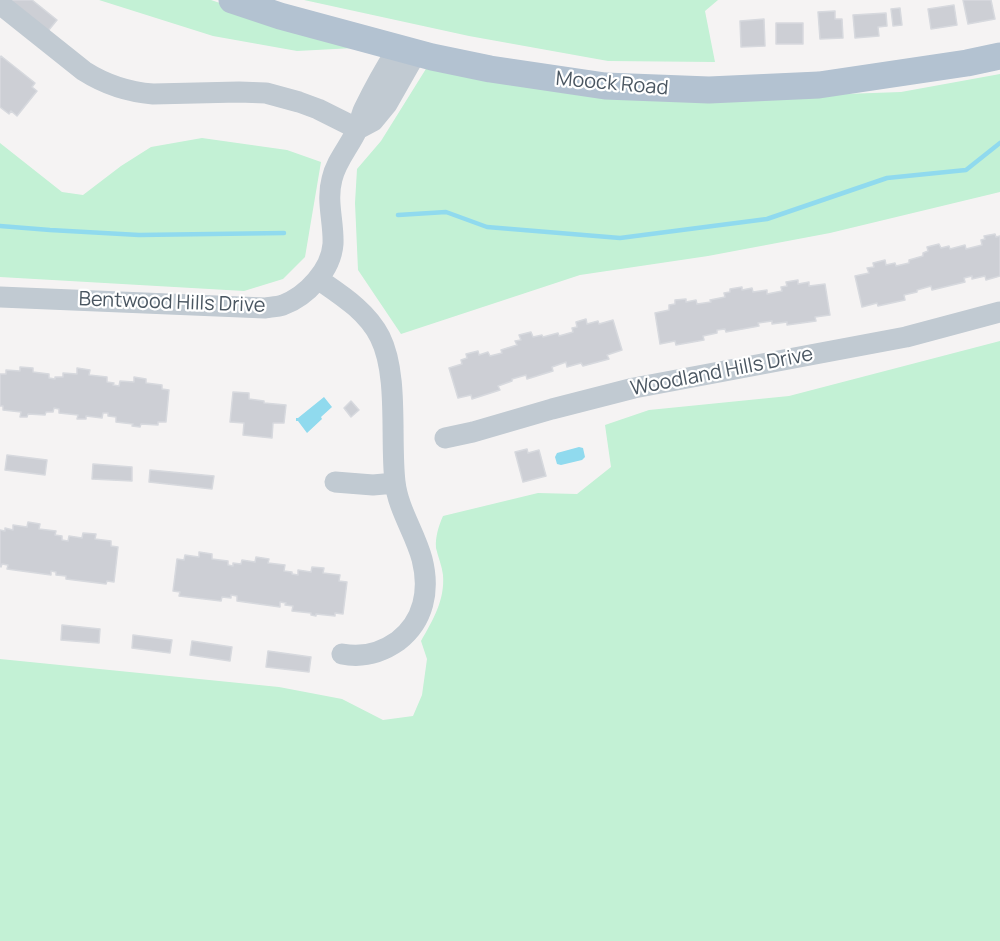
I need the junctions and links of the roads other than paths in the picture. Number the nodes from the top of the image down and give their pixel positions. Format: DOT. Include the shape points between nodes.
graph roads {
  1 [pos="232,0"];
  2 [pos="0,4"];
  3 [pos="407,50"];
  4 [pos="1000,56"];
  5 [pos="358,129"];
  6 [pos="318,279"];
  7 [pos="0,297"];
  8 [pos="1000,312"];
  9 [pos="445,438"];
  10 [pos="335,482"];
  11 [pos="395,483"];
  12 [pos="342,654"];
  1 -- 3 [label="main road, Moock Road"];
  2 -- 5 [label="street" via="84,71 117,88 153,94 266,93 318,109"];
  3 -- 4 [label="main road, Moock Road" via="490,69 605,86 709,90 819,85"];
  3 -- 5 [label="street, Bentwood Hills Drive" via="385,69"];
  5 -- 6 [label="street, Bentwood Hills Drive" via="332,180 329,200 333,244 330,260"];
  6 -- 7 [label="street, Bentwood Hills Drive" via="298,297 265,308"];
  6 -- 11 [label="street" via="348,299 381,338 391,385"];
  8 -- 9 [label="street, Woodland Hills Drive" via="906,337 634,388"];
  10 -- 11 [label="street"];
  11 -- 12 [label="street" via="422,558 423,605 407,634 393,644 362,656"];
}
